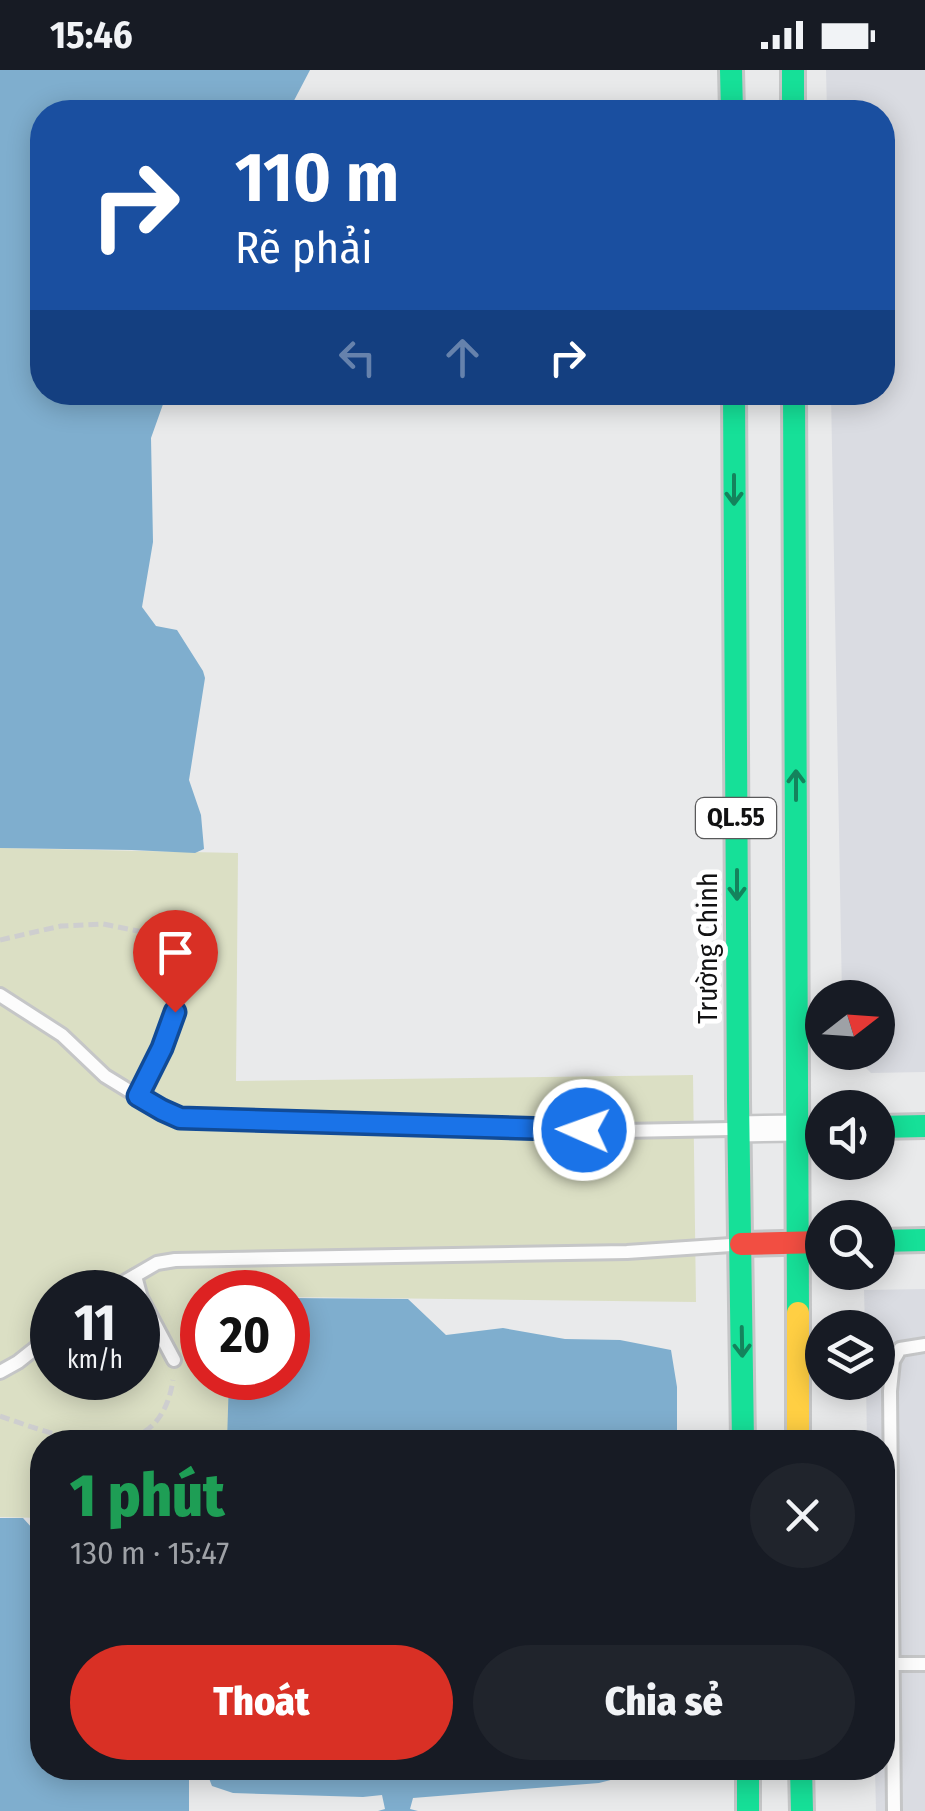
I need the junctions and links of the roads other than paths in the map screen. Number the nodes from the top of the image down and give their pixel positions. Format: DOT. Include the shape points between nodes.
graph roads {
  1 [pos="732,70"];
  2 [pos="793,70"];
  3 [pos="732,100"];
  4 [pos="793,100"];
  5 [pos="734,405"];
  6 [pos="794,405"];
  7 [pos="0,995"];
  8 [pos="175,1012"];
  9 [pos="809,1090"];
  10 [pos="138,1096"];
  11 [pos="925,1126"];
  12 [pos="895,1127"];
  13 [pos="739,1128"];
  14 [pos="805,1128"];
  15 [pos="805,1169"];
  16 [pos="925,1240"];
  17 [pos="895,1241"];
  18 [pos="796,1243"];
  19 [pos="805,1243"];
  20 [pos="740,1244"];
  21 [pos="145,1270"];
  22 [pos="160,1334"];
  23 [pos="925,1345"];
  24 [pos="30,1352"];
  25 [pos="174,1360"];
  26 [pos="0,1372"];
  27 [pos="743,1430"];
  28 [pos="798,1430"];
  29 [pos="890,1430"];
  30 [pos="895,1664"];
  31 [pos="925,1664"];
  32 [pos="748,1780"];
  33 [pos="801,1780"];
  34 [pos="894,1780"];
  35 [pos="748,1811"];
  36 [pos="802,1811"];
  37 [pos="894,1811"];
  1 -- 3 [label="main road"];
  2 -- 4 [label="main road"];
  5 -- 13 [label="main road, Trường Chinh / QL.55, one-way"];
  9 -- 6 [label="main road, QL.55, one-way"];
  7 -- 10 [label="lane"];
  8 -- 10 [label="lane"];
  10 -- 13 [label="lane" via="180,1118 621,1131"];
  11 -- 12 [label="main road"];
  13 -- 14 [label="street"];
  13 -- 20 [label="main road, Trường Chinh / QL.55"];
  15 -- 18 [label="main road, QL.55"];
  16 -- 17 [label="main road"];
  18 -- 19 [label="main road"];
  18 -- 20 [label="main road"];
  18 -- 28 [label="main road, QL.55"];
  20 -- 21 [label="lane" via="175,1260"];
  20 -- 27 [label="main road, Trường Chinh / QL.55, one-way"];
  22 -- 25 [label="lane"];
  23 -- 29 [label="lane" via="900,1349 892,1362"];
  24 -- 26 [label="lane"];
  30 -- 31 [label="lane"];
  32 -- 35 [label="main road"];
  33 -- 36 [label="main road"];
  34 -- 37 [label="lane"];
}
